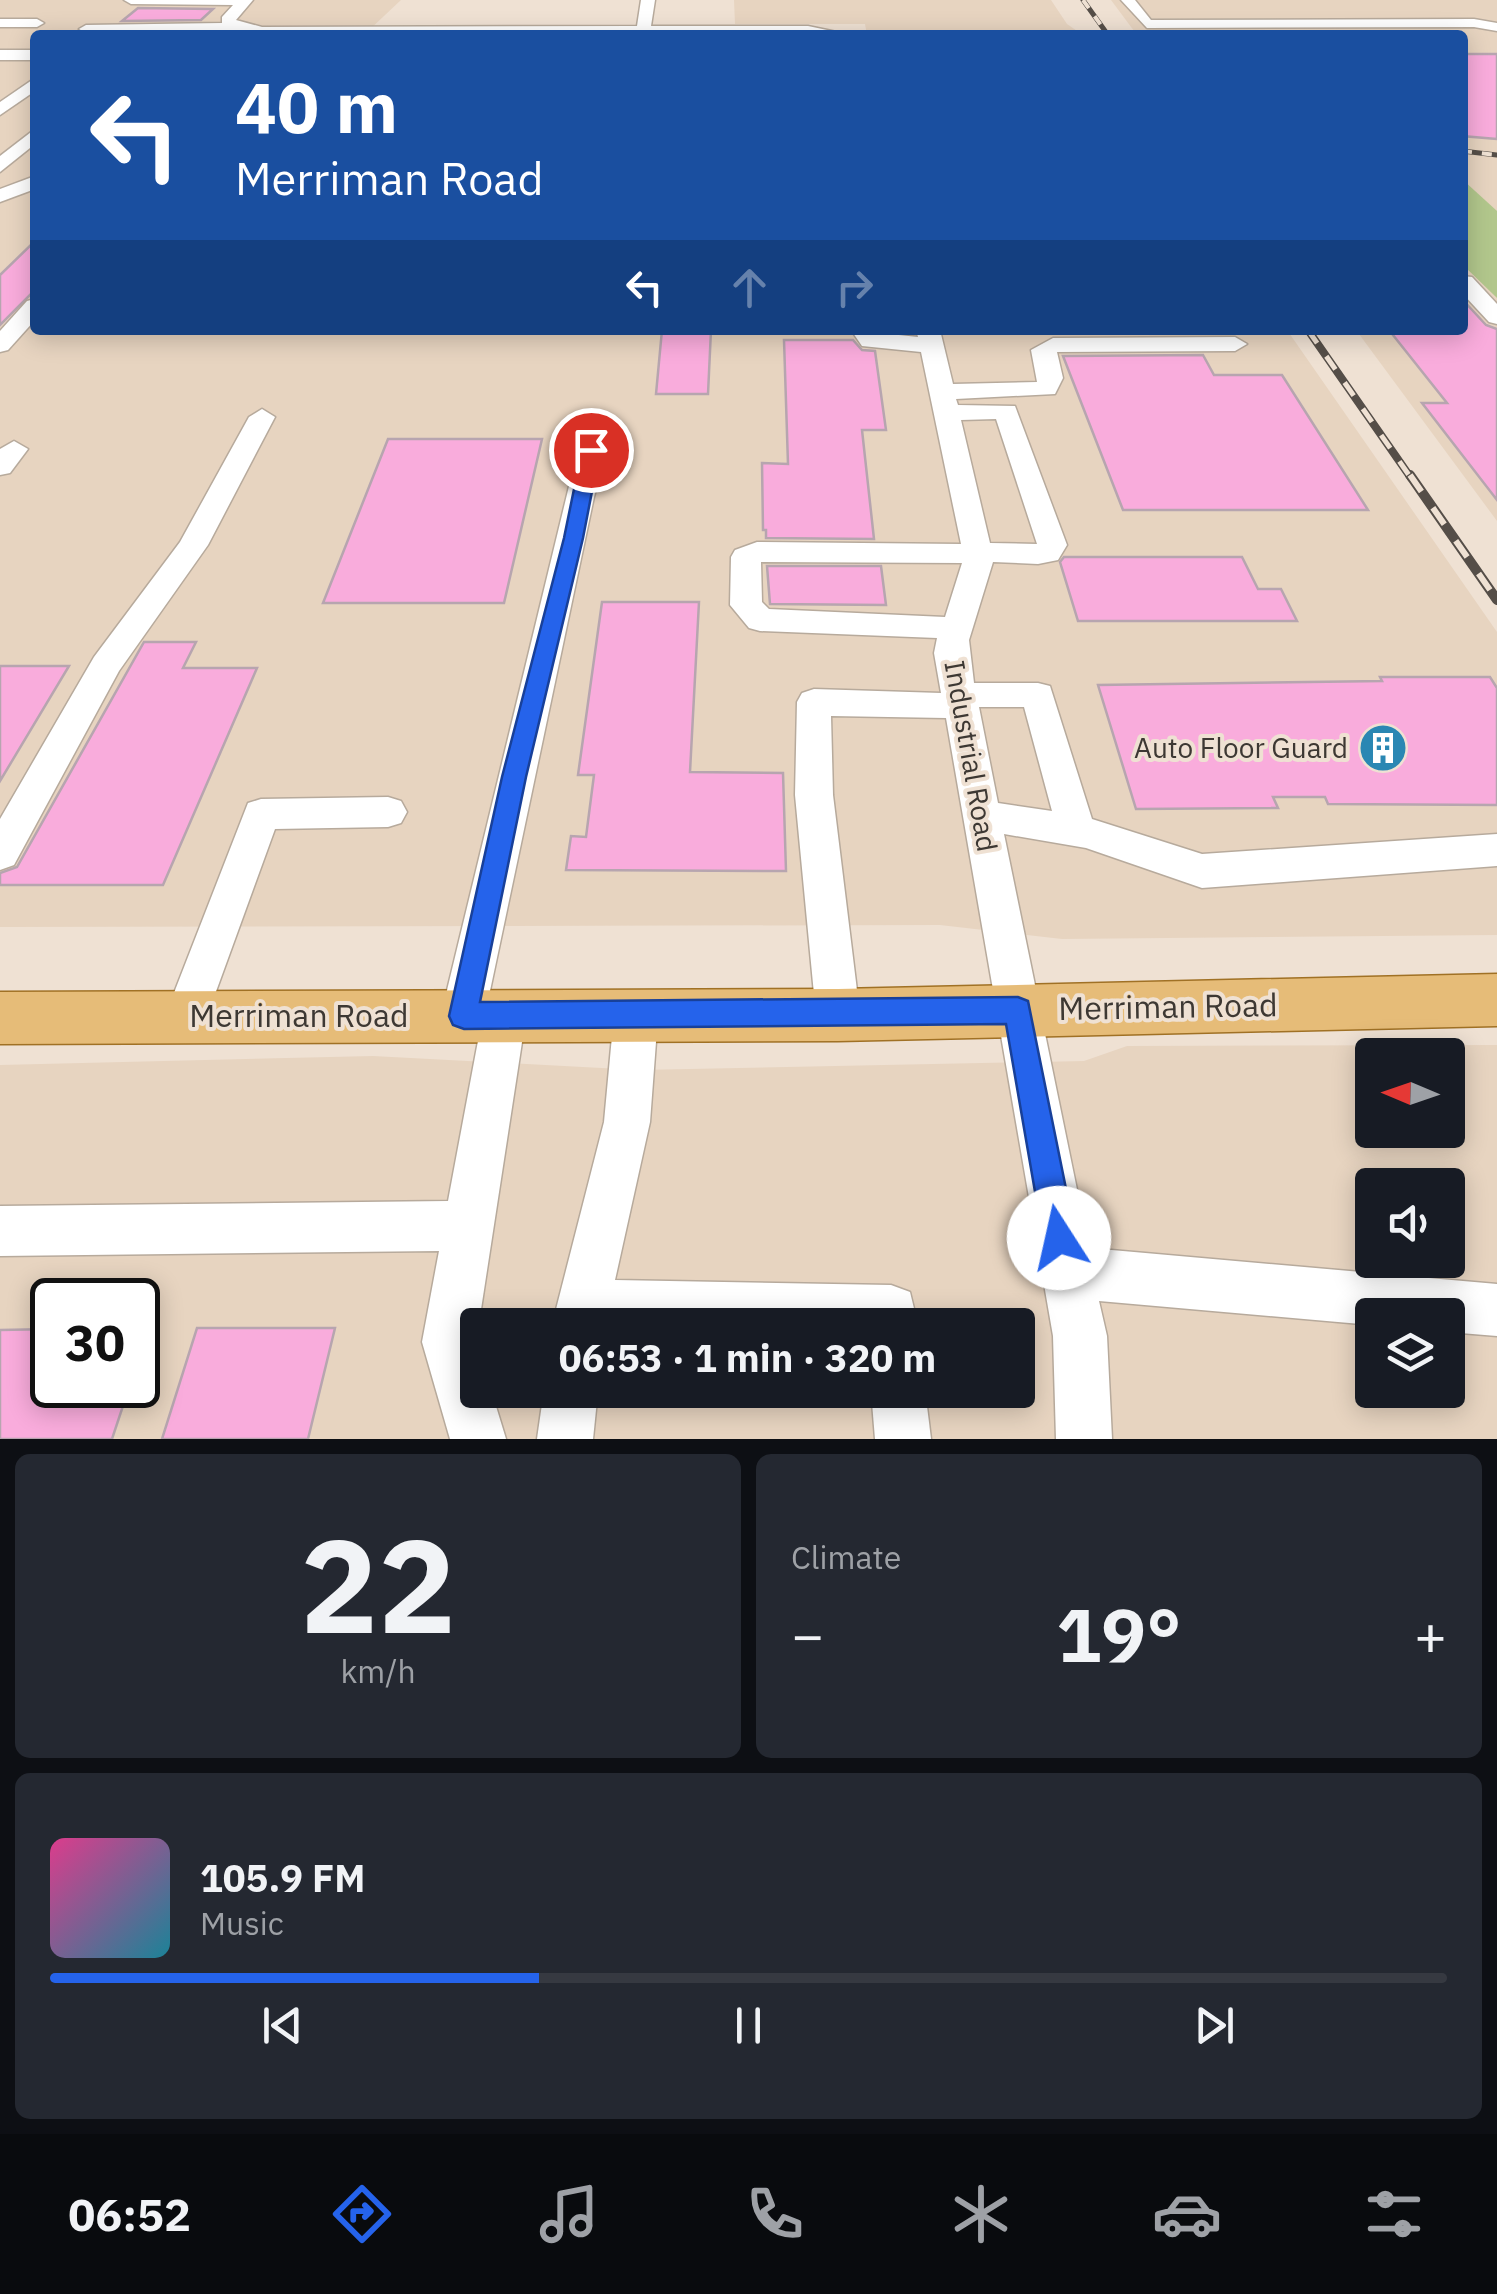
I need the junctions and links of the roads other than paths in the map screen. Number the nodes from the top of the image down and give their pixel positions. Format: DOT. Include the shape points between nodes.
graph roads {
  1 [pos="132,0"];
  2 [pos="648,0"];
  3 [pos="1128,0"];
  4 [pos="245,1"];
  5 [pos="1451,8"];
  6 [pos="1,13"];
  7 [pos="37,22"];
  8 [pos="1474,22"];
  9 [pos="236,26"];
  10 [pos="1494,26"];
  11 [pos="86,29"];
  12 [pos="126,30"];
  13 [pos="217,30"];
  14 [pos="279,30"];
  15 [pos="643,30"];
  16 [pos="0,56"];
  17 [pos="30,56"];
  18 [pos="30,87"];
  19 [pos="0,91"];
  20 [pos="0,110"];
  21 [pos="30,139"];
  22 [pos="0,166"];
  23 [pos="30,184"];
  24 [pos="0,196"];
  25 [pos="1468,286"];
  26 [pos="30,312"];
  27 [pos="1497,317"];
  28 [pos="866,335"];
  29 [pos="930,337"];
  30 [pos="1235,344"];
  31 [pos="0,345"];
  32 [pos="944,402"];
  33 [pos="262,418"];
  34 [pos="607,423"];
  35 [pos="977,553"];
  36 [pos="954,628"];
  37 [pos="959,700"];
  38 [pos="388,812"];
  39 [pos="980,815"];
  40 [pos="1076,831"];
  41 [pos="1497,850"];
  42 [pos="0,854"];
  43 [pos="1497,1000"];
  44 [pos="1018,1010"];
  45 [pos="636,1015"];
  46 [pos="838,1015"];
  47 [pos="187,1016"];
  48 [pos="484,1016"];
  49 [pos="0,1018"];
  50 [pos="470,1226"];
  51 [pos="0,1231"];
  52 [pos="1065,1272"];
  53 [pos="581,1308"];
  54 [pos="1496,1312"];
  55 [pos="569,1408"];
  56 [pos="900,1408"];
  57 [pos="478,1439"];
  58 [pos="565,1439"];
  59 [pos="903,1439"];
  60 [pos="1084,1439"];
  1 -- 4 [label="street"];
  2 -- 15 [label="street"];
  3 -- 8 [label="street" via="1147,24"];
  4 -- 9 [label="street" via="228,17"];
  5 -- 8 [label="street"];
  6 -- 7 [label="street"];
  8 -- 10 [label="street"];
  9 -- 13 [label="street"];
  9 -- 14 [label="street"];
  11 -- 12 [label="street"];
  16 -- 17 [label="street"];
  18 -- 19 [label="street"];
  18 -- 20 [label="street"];
  21 -- 22 [label="street"];
  23 -- 24 [label="street"];
  25 -- 27 [label="street"];
  26 -- 31 [label="street"];
  28 -- 29 [label="street" via="878,343"];
  29 -- 32 [label="street, Industrial Road"];
  30 -- 32 [label="street" via="1052,345 1043,350 1051,378 1046,389"];
  32 -- 35 [label="street, Industrial Road"];
  32 -- 35 [label="street" via="1006,411 1052,544 1038,554"];
  33 -- 42 [label="street" via="192,545 106,664"];
  34 -- 48 [label="street" via="591,450 514,777"];
  35 -- 36 [label="street, Industrial Road" via="976,576"];
  35 -- 36 [label="street" via="746,557 746,605 760,620"];
  36 -- 37 [label="street, Industrial Road"];
  37 -- 39 [label="street, Industrial Road"];
  37 -- 40 [label="street" via="1038,695"];
  37 -- 46 [label="street" via="895,707 814,702 814,795"];
  38 -- 47 [label="street" via="261,814"];
  39 -- 40 [label="street"];
  39 -- 44 [label="street, Industrial Road"];
  40 -- 41 [label="street" via="1202,871"];
  43 -- 44 [label="main road, Merriman Road"];
  44 -- 46 [label="main road, Merriman Road"];
  44 -- 52 [label="street, Industrial Road"];
  45 -- 46 [label="main road, Merriman Road"];
  45 -- 48 [label="main road, Merriman Road"];
  45 -- 53 [label="street" via="627,1122"];
  47 -- 48 [label="main road, Merriman Road"];
  47 -- 49 [label="main road, Merriman Road"];
  48 -- 50 [label="street"];
  50 -- 51 [label="street"];
  50 -- 57 [label="street" via="449,1342"];
  52 -- 54 [label="street"];
  52 -- 60 [label="street, Industrial Road" via="1080,1336"];
  55 -- 58 [label="street"];
  56 -- 59 [label="street"];
}
